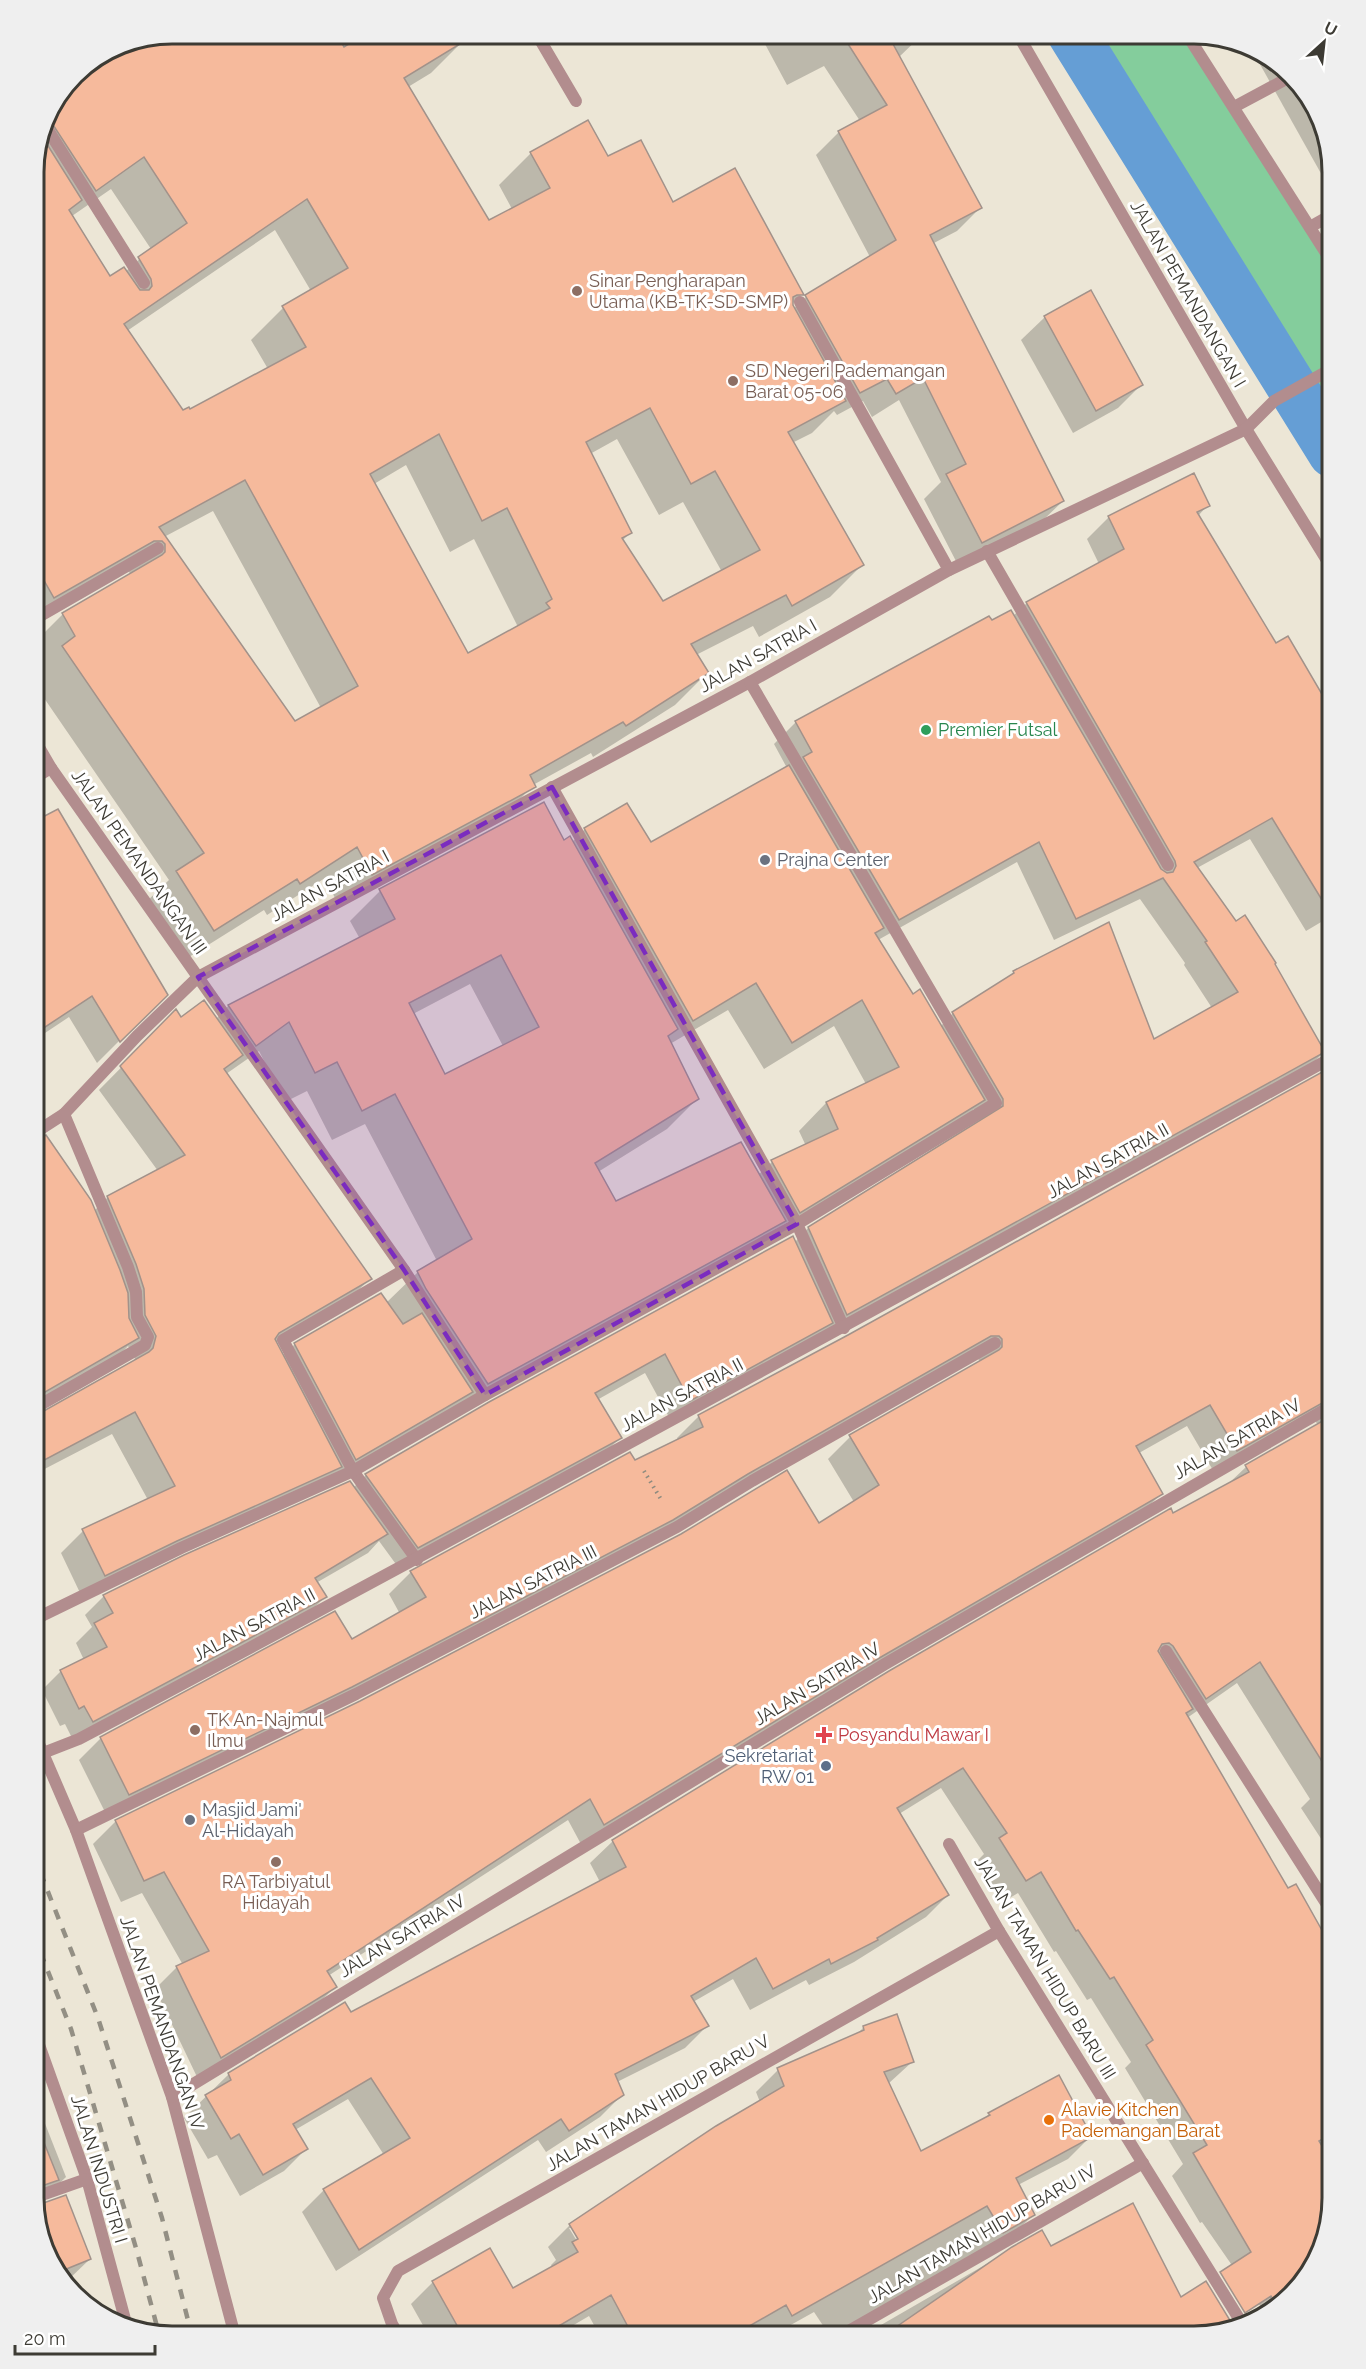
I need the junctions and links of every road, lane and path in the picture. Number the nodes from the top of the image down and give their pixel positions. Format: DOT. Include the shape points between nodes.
graph roads {
  1 [pos="542,44"];
  2 [pos="1023,44"];
  3 [pos="1193,44"];
  4 [pos="1284,80"];
  5 [pos="576,101"];
  6 [pos="1234,107"];
  7 [pos="50,133"];
  8 [pos="1322,220"];
  9 [pos="1310,227"];
  10 [pos="1322,246"];
  11 [pos="144,283"];
  12 [pos="800,302"];
  13 [pos="1322,374"];
  14 [pos="1246,429"];
  15 [pos="158,548"];
  16 [pos="987,550"];
  17 [pos="1322,552"];
  18 [pos="949,570"];
  19 [pos="44,614"];
  20 [pos="750,682"];
  21 [pos="44,756"];
  22 [pos="51,768"];
  23 [pos="44,772"];
  24 [pos="552,787"];
  25 [pos="1168,865"];
  26 [pos="198,977"];
  27 [pos="1322,1063"];
  28 [pos="64,1114"];
  29 [pos="44,1127"];
  30 [pos="797,1224"];
  31 [pos="404,1270"];
  32 [pos="844,1328"];
  33 [pos="994,1343"];
  34 [pos="485,1395"];
  35 [pos="44,1403"];
  36 [pos="1322,1411"];
  37 [pos="629,1444"];
  38 [pos="353,1471"];
  39 [pos="677,1527"];
  40 [pos="417,1560"];
  41 [pos="44,1615"];
  42 [pos="1166,1651"];
  43 [pos="44,1753"];
  44 [pos="44,1755"];
  45 [pos="76,1830"];
  46 [pos="949,1844"];
  47 [pos="1322,1897"];
  48 [pos="999,1931"];
  49 [pos="44,2060"];
  50 [pos="172,2097"];
  51 [pos="1143,2163"];
  52 [pos="87,2179"];
  53 [pos="44,2194"];
  54 [pos="124,2316"];
  55 [pos="1239,2317"];
  56 [pos="232,2325"];
  57 [pos="393,2325"];
  58 [pos="858,2326"];
  1 -- 5 [label="street"];
  2 -- 14 [label="street, JALAN PEMANDANGAN I"];
  3 -- 6 [label="street"];
  4 -- 6 [label="street"];
  6 -- 9 [label="street"];
  7 -- 11 [label="street"];
  8 -- 9 [label="street"];
  9 -- 10 [label="street"];
  12 -- 18 [label="street"];
  13 -- 14 [label="street, JALAN SATRIA I" via="1274,401"];
  14 -- 16 [label="street, JALAN SATRIA I"];
  14 -- 17 [label="street, JALAN PEMANDANGAN I"];
  15 -- 19 [label="street"];
  16 -- 18 [label="street, JALAN SATRIA I"];
  16 -- 25 [label="street"];
  18 -- 20 [label="street, JALAN SATRIA I"];
  20 -- 24 [label="street, JALAN SATRIA I"];
  20 -- 30 [label="street" via="996,1103"];
  21 -- 22 [label="street, JALAN PEMANDANGAN III"];
  22 -- 23 [label="street, JALAN PEMANDANGAN III"];
  22 -- 26 [label="street, JALAN PEMANDANGAN III"];
  24 -- 26 [label="street, JALAN SATRIA I"];
  24 -- 30 [label="street"];
  26 -- 28 [label="street, JALAN SATRIA I"];
  26 -- 31 [label="street"];
  27 -- 32 [label="street, JALAN SATRIA II"];
  28 -- 29 [label="street, JALAN SATRIA I"];
  28 -- 35 [label="street" via="128,1267 136,1292 137,1317 148,1337 145,1345"];
  30 -- 32 [label="street"];
  30 -- 34 [label="street"];
  31 -- 34 [label="street"];
  31 -- 38 [label="street" via="283,1340"];
  32 -- 37 [label="street, JALAN SATRIA II"];
  33 -- 39 [label="street, JALAN SATRIA III"];
  34 -- 38 [label="street"];
  36 -- 50 [label="street, JALAN SATRIA IV" via="885,1664"];
  37 -- 39 [label="path"];
  37 -- 40 [label="street, JALAN SATRIA II"];
  38 -- 40 [label="street"];
  38 -- 41 [label="street"];
  39 -- 45 [label="street, JALAN SATRIA III" via="356,1694"];
  40 -- 43 [label="street, JALAN SATRIA II" via="79,1738"];
  42 -- 47 [label="street"];
  44 -- 45 [label="street, JALAN PEMANDANGAN IV"];
  45 -- 50 [label="street, JALAN PEMANDANGAN IV"];
  46 -- 48 [label="street, JALAN TAMAN HIDUP BARU III"];
  48 -- 51 [label="street, JALAN TAMAN HIDUP BARU III"];
  48 -- 57 [label="street, JALAN TAMAN HIDUP BARU V" via="398,2271 383,2298"];
  49 -- 52 [label="street, JALAN INDUSTRI I"];
  50 -- 56 [label="street, JALAN PEMANDANGAN IV"];
  51 -- 55 [label="street, JALAN TAMAN HIDUP BARU III"];
  51 -- 58 [label="street, JALAN TAMAN HIDUP BARU IV"];
  52 -- 53 [label="street"];
  52 -- 54 [label="street, JALAN INDUSTRI I"];
}
